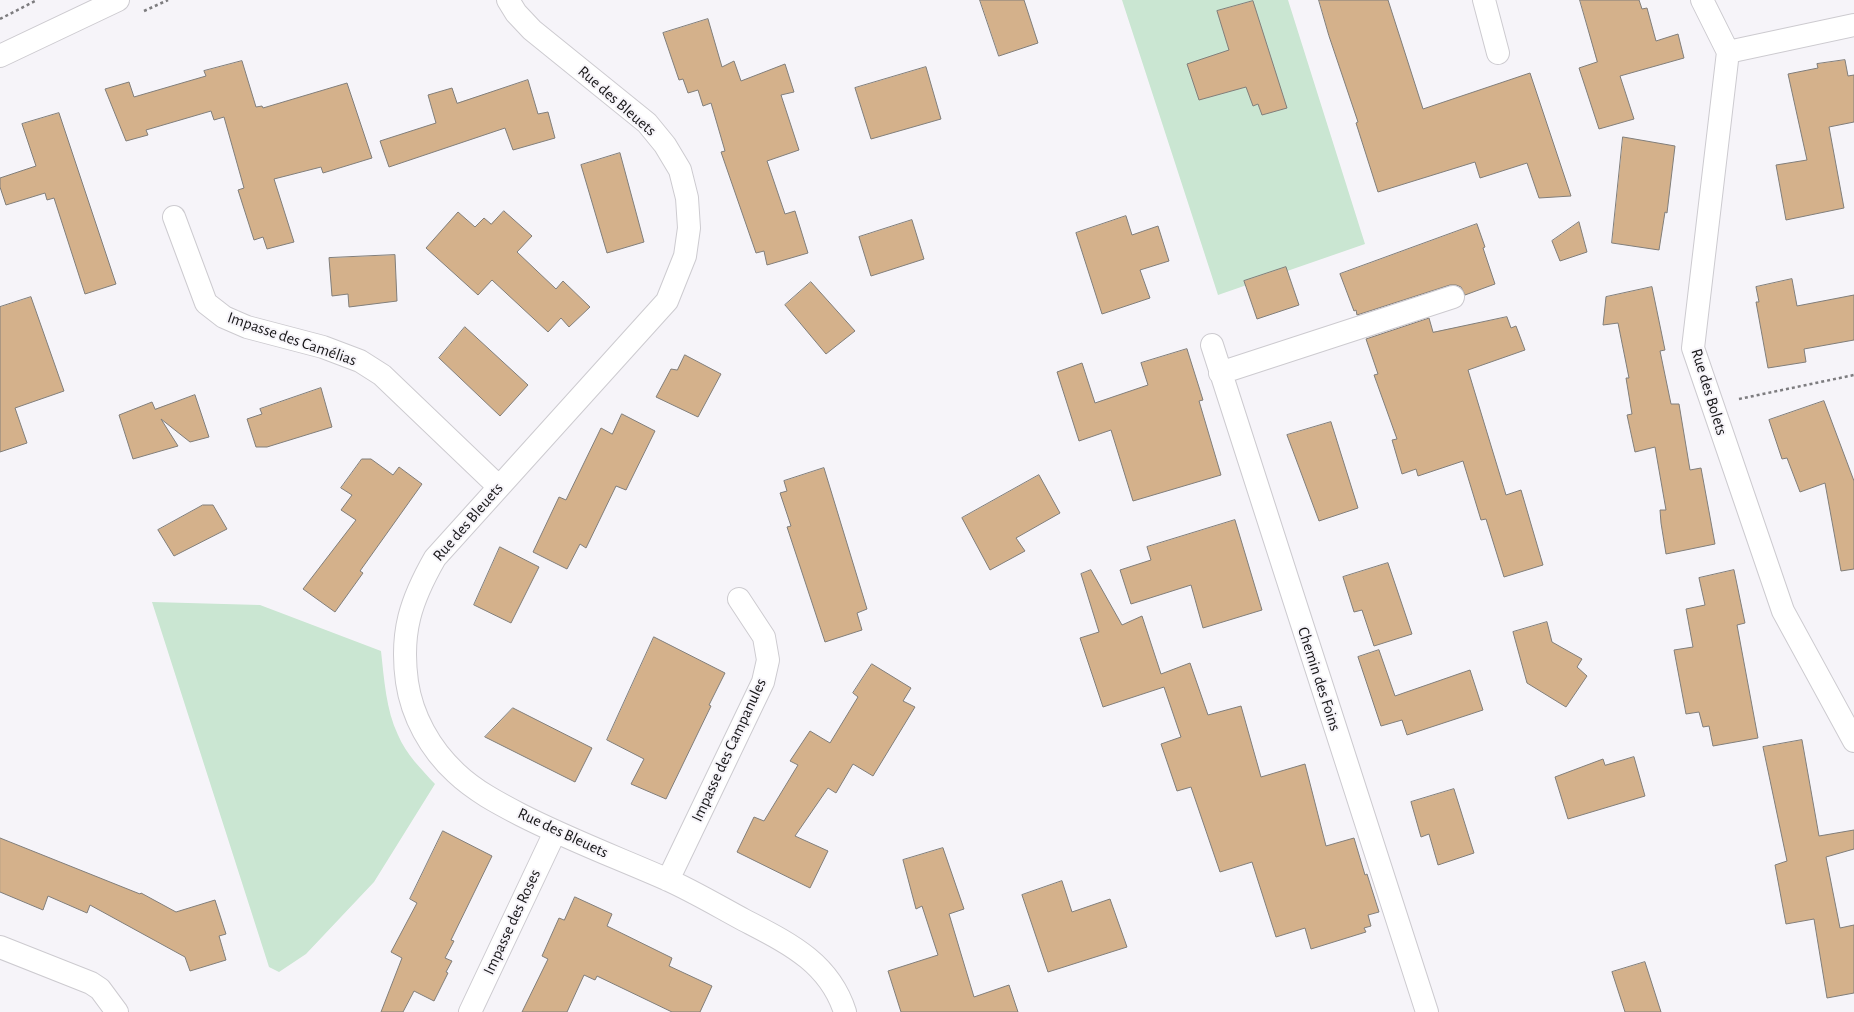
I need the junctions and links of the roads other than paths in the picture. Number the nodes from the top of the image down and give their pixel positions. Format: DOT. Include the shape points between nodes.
graph roads {
  1 [pos="118,0"];
  2 [pos="508,0"];
  3 [pos="1484,0"];
  4 [pos="1702,0"];
  5 [pos="1854,25"];
  6 [pos="1728,52"];
  7 [pos="1498,53"];
  8 [pos="0,56"];
  9 [pos="174,217"];
  10 [pos="1453,297"];
  11 [pos="1212,345"];
  12 [pos="1220,374"];
  13 [pos="498,486"];
  14 [pos="739,599"];
  15 [pos="1854,741"];
  16 [pos="555,832"];
  17 [pos="668,880"];
  18 [pos="0,946"];
  19 [pos="117,1012"];
  20 [pos="470,1012"];
  21 [pos="845,1012"];
  22 [pos="1427,1012"];
  1 -- 8 [label="street"];
  2 -- 13 [label="street, Rue des Bleuets" via="532,30 647,123 665,145 680,170 687,198 689,228 685,256 667,302"];
  3 -- 7 [label="street"];
  4 -- 6 [label="street"];
  5 -- 6 [label="street"];
  6 -- 15 [label="street, Rue des Bolets" via="1693,348 1783,610"];
  9 -- 13 [label="street, Impasse des Camélias" via="206,303 218,313 247,327 323,347 360,361 382,375"];
  10 -- 12 [label="street"];
  11 -- 12 [label="street, Chemin des Foins"];
  12 -- 22 [label="street, Chemin des Foins"];
  13 -- 16 [label="street, Rue des Bleuets" via="435,558 420,584 405,634 404,661 416,717 432,744 456,773 485,796"];
  14 -- 17 [label="street, Impasse des Campanules" via="764,637 768,660 763,682"];
  16 -- 17 [label="street, Rue des Bleuets"];
  16 -- 20 [label="street, Impasse des Roses"];
  17 -- 21 [label="street, Rue des Bleuets" via="788,943 808,957 835,988"];
  18 -- 19 [label="street" via="91,983 100,989"];
}
